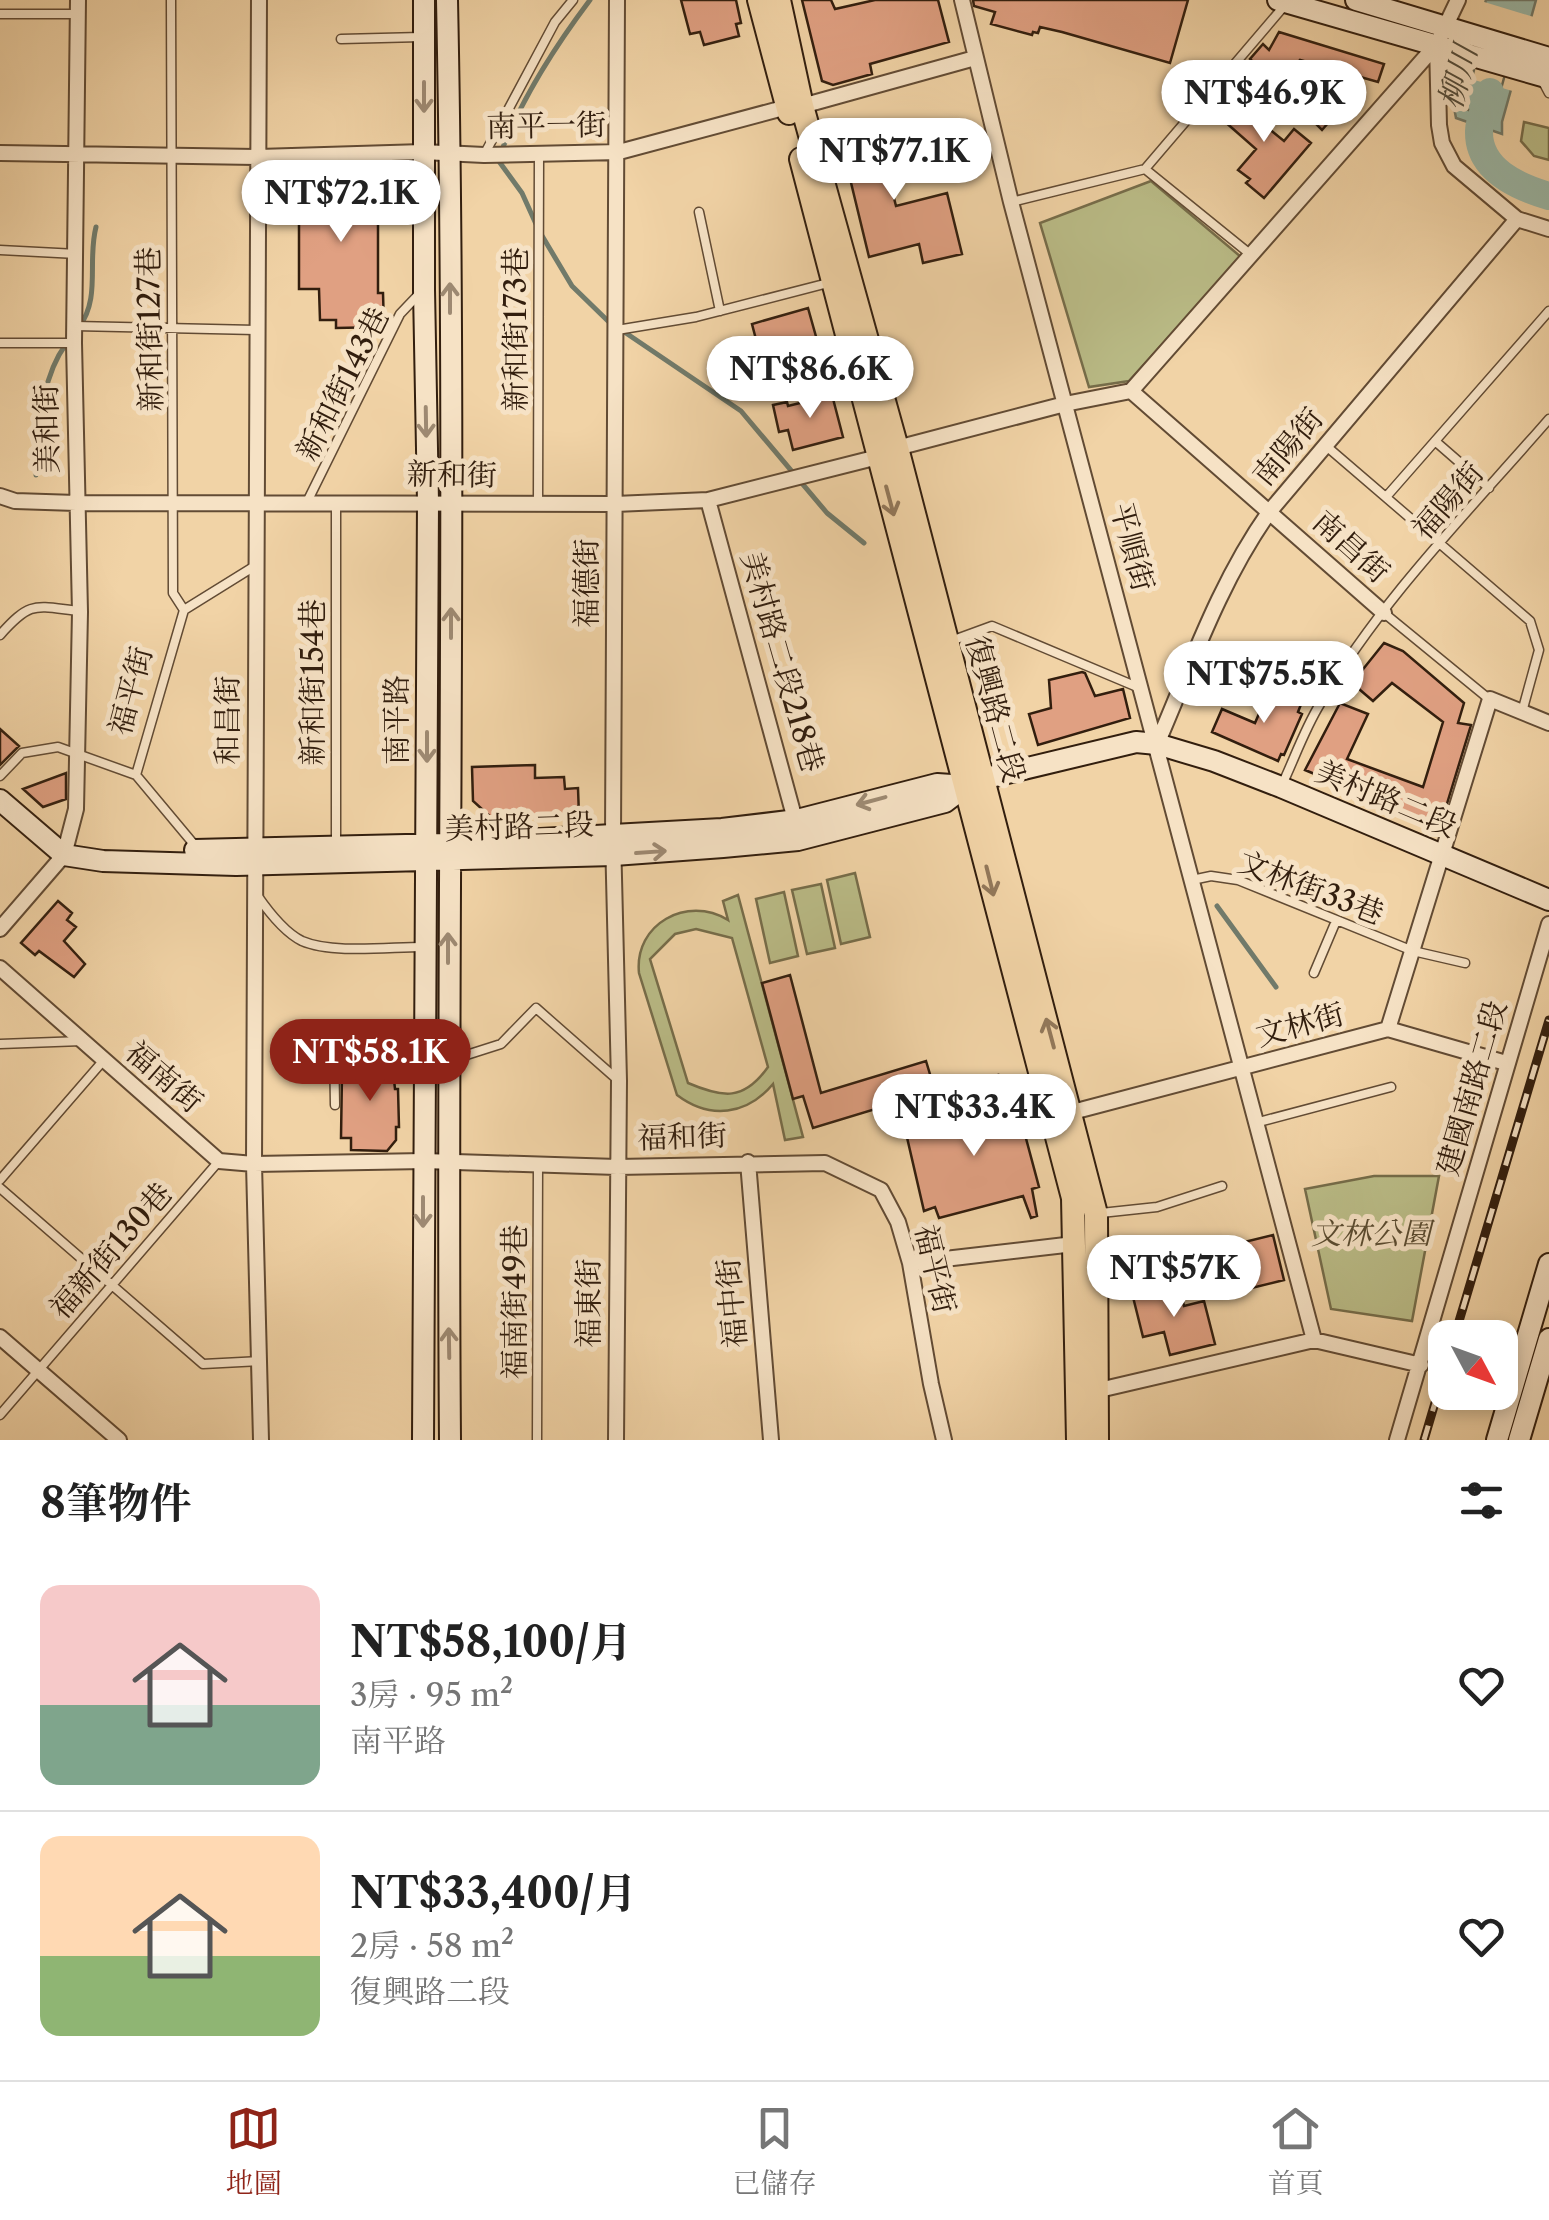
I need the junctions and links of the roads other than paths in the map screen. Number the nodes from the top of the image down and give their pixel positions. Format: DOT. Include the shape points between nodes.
graph roads {
  1 [pos="171,0"];
  2 [pos="259,0"];
  3 [pos="424,0"];
  4 [pos="447,0"];
  5 [pos="573,0"];
  6 [pos="617,0"];
  7 [pos="759,0"];
  8 [pos="780,0"];
  9 [pos="962,0"];
  10 [pos="1356,0"];
  11 [pos="1458,0"];
  12 [pos="1284,1"];
  13 [pos="78,7"];
  14 [pos="0,14"];
  15 [pos="424,36"];
  16 [pos="340,39"];
  17 [pos="1454,39"];
  18 [pos="975,58"];
  19 [pos="1543,66"];
  20 [pos="795,106"];
  21 [pos="77,152"];
  22 [pos="424,152"];
  23 [pos="619,152"];
  24 [pos="0,153"];
  25 [pos="449,153"];
  26 [pos="539,154"];
  27 [pos="171,155"];
  28 [pos="484,156"];
  29 [pos="259,157"];
  30 [pos="1145,169"];
  31 [pos="1011,202"];
  32 [pos="698,212"];
  33 [pos="1517,219"];
  34 [pos="1549,229"];
  35 [pos="0,250"];
  36 [pos="76,254"];
  37 [pos="1251,255"];
  38 [pos="833,282"];
  39 [pos="424,290"];
  40 [pos="1549,310"];
  41 [pos="720,311"];
  42 [pos="74,326"];
  43 [pos="172,328"];
  44 [pos="256,330"];
  45 [pos="617,330"];
  46 [pos="0,343"];
  47 [pos="74,343"];
  48 [pos="1131,391"];
  49 [pos="1065,404"];
  50 [pos="1549,419"];
  51 [pos="1539,430"];
  52 [pos="1436,440"];
  53 [pos="1549,440"];
  54 [pos="1325,446"];
  55 [pos="887,453"];
  56 [pos="1489,488"];
  57 [pos="0,496"];
  58 [pos="1386,497"];
  59 [pos="708,500"];
  60 [pos="174,502"];
  61 [pos="256,502"];
  62 [pos="308,502"];
  63 [pos="336,502"];
  64 [pos="428,502"];
  65 [pos="76,503"];
  66 [pos="452,504"];
  67 [pos="538,504"];
  68 [pos="615,504"];
  69 [pos="1270,511"];
  70 [pos="1440,544"];
  71 [pos="256,566"];
  72 [pos="184,610"];
  73 [pos="80,612"];
  74 [pos="1384,613"];
  75 [pos="0,634"];
  76 [pos="947,642"];
  77 [pos="1143,689"];
  78 [pos="1490,699"];
  79 [pos="1522,712"];
  80 [pos="1549,723"];
  81 [pos="1157,744"];
  82 [pos="79,754"];
  83 [pos="0,776"];
  84 [pos="136,776"];
  85 [pos="974,783"];
  86 [pos="1281,787"];
  87 [pos="0,800"];
  88 [pos="798,830"];
  89 [pos="614,846"];
  90 [pos="198,850"];
  91 [pos="449,851"];
  92 [pos="426,852"];
  93 [pos="335,855"];
  94 [pos="64,856"];
  95 [pos="256,856"];
  96 [pos="1441,856"];
  97 [pos="1192,880"];
  98 [pos="256,893"];
  99 [pos="1549,900"];
  100 [pos="1336,921"];
  101 [pos="1549,924"];
  102 [pos="0,929"];
  103 [pos="427,948"];
  104 [pos="1412,951"];
  105 [pos="1465,963"];
  106 [pos="0,968"];
  107 [pos="1314,973"];
  108 [pos="1388,1029"];
  109 [pos="82,1041"];
  110 [pos="0,1044"];
  111 [pos="102,1061"];
  112 [pos="448,1061"];
  113 [pos="425,1063"];
  114 [pos="1506,1063"];
  115 [pos="1240,1069"];
  116 [pos="619,1081"];
  117 [pos="1391,1088"];
  118 [pos="336,1105"];
  119 [pos="1060,1115"];
  120 [pos="1254,1123"];
  121 [pos="219,1161"];
  122 [pos="424,1161"];
  123 [pos="448,1162"];
  124 [pos="748,1162"];
  125 [pos="254,1164"];
  126 [pos="538,1164"];
  127 [pos="617,1166"];
  128 [pos="0,1180"];
  129 [pos="1222,1186"];
  130 [pos="0,1188"];
  131 [pos="1096,1214"];
  132 [pos="1074,1244"];
  133 [pos="910,1263"];
  134 [pos="1549,1264"];
  135 [pos="111,1286"];
  136 [pos="0,1338"];
  137 [pos="1549,1339"];
  138 [pos="1314,1340"];
  139 [pos="259,1360"];
  140 [pos="1422,1365"];
  141 [pos="38,1370"];
  142 [pos="1095,1391"];
  143 [pos="0,1415"];
  144 [pos="118,1440"];
  145 [pos="260,1440"];
  146 [pos="422,1440"];
  147 [pos="450,1440"];
  148 [pos="537,1440"];
  149 [pos="616,1440"];
  150 [pos="771,1440"];
  151 [pos="944,1440"];
  152 [pos="1078,1440"];
  153 [pos="1097,1440"];
  154 [pos="1397,1440"];
  155 [pos="1497,1440"];
  156 [pos="1518,1440"];
  1 -- 27 [label="lane, 新和街127巷"];
  2 -- 29 [label="street, 和昌街"];
  3 -- 15 [label="street, 南平路"];
  4 -- 25 [label="street, 南平路"];
  5 -- 28 [label="lane"];
  6 -- 23 [label="street, 福德街"];
  7 -- 20 [label="main road, 復興路二段"];
  8 -- 20 [label="main road, 復興路二段"];
  9 -- 18 [label="street, 平順街"];
  10 -- 17 [label="street"];
  11 -- 17 [label="street"];
  12 -- 17 [label="street"];
  12 -- 30 [label="lane"];
  13 -- 14 [label="lane"];
  13 -- 21 [label="street, 美和街"];
  15 -- 16 [label="lane"];
  15 -- 22 [label="street, 南平路, one-way"];
  17 -- 19 [label="street"];
  17 -- 33 [label="street" via="1439,125 1448,154 1466,178"];
  17 -- 37 [label="street"];
  18 -- 20 [label="street, 南平一街"];
  18 -- 31 [label="street, 平順街"];
  20 -- 23 [label="street, 南平一街"];
  20 -- 38 [label="main road, 復興路二段"];
  20 -- 55 [label="main road, 復興路二段"];
  21 -- 24 [label="street, 南平一街"];
  21 -- 27 [label="street, 南平一街"];
  21 -- 36 [label="street, 美和街"];
  22 -- 25 [label="street, 南平一街"];
  22 -- 29 [label="street, 南平一街"];
  22 -- 39 [label="street, 南平路"];
  23 -- 26 [label="street, 南平一街"];
  23 -- 45 [label="street, 福德街"];
  25 -- 28 [label="street, 南平一街"];
  66 -- 25 [label="street, 南平路, one-way"];
  26 -- 28 [label="street, 南平一街"];
  26 -- 67 [label="lane, 新和街173巷"];
  27 -- 29 [label="street, 南平一街"];
  27 -- 43 [label="lane, 新和街127巷"];
  29 -- 44 [label="street, 和昌街"];
  30 -- 31 [label="lane"];
  30 -- 37 [label="lane"];
  31 -- 49 [label="street, 平順街"];
  32 -- 41 [label="lane"];
  33 -- 34 [label="street"];
  33 -- 54 [label="street, 南陽街"];
  35 -- 36 [label="lane"];
  36 -- 42 [label="street, 美和街"];
  37 -- 48 [label="street"];
  38 -- 41 [label="lane"];
  38 -- 55 [label="main road, 復興路二段"];
  39 -- 62 [label="lane, 新和街143巷" via="400,314"];
  39 -- 64 [label="street, 南平路, one-way"];
  40 -- 52 [label="lane"];
  41 -- 45 [label="lane"];
  42 -- 43 [label="lane"];
  42 -- 47 [label="street, 美和街"];
  43 -- 44 [label="lane"];
  43 -- 60 [label="lane, 新和街127巷"];
  44 -- 61 [label="street, 和昌街"];
  45 -- 68 [label="street, 福德街"];
  46 -- 47 [label="lane"];
  47 -- 65 [label="street, 美和街"];
  48 -- 49 [label="street, 新和街"];
  48 -- 69 [label="street, 南昌街"];
  49 -- 55 [label="street, 新和街"];
  49 -- 77 [label="street, 平順街"];
  50 -- 51 [label="lane, 福陽街"];
  51 -- 53 [label="lane"];
  51 -- 56 [label="lane, 福陽街"];
  52 -- 56 [label="lane"];
  52 -- 58 [label="lane"];
  54 -- 58 [label="lane"];
  54 -- 69 [label="street, 南陽街"];
  55 -- 59 [label="street, 新和街"];
  55 -- 76 [label="main road, 復興路二段"];
  55 -- 85 [label="main road, 復興路二段, one-way"];
  56 -- 70 [label="lane, 福陽街"];
  57 -- 65 [label="street, 新和街"];
  58 -- 70 [label="lane"];
  59 -- 68 [label="street, 新和街"];
  59 -- 88 [label="street, 美村路二段218巷"];
  60 -- 61 [label="street, 新和街"];
  60 -- 65 [label="street, 新和街"];
  60 -- 72 [label="lane, 新和街127巷" via="172,592"];
  61 -- 62 [label="street, 新和街"];
  61 -- 71 [label="street, 和昌街"];
  62 -- 63 [label="street, 新和街"];
  63 -- 64 [label="street, 新和街"];
  63 -- 93 [label="lane, 新和街154巷"];
  64 -- 66 [label="street, 新和街"];
  64 -- 92 [label="street, 南平路, one-way"];
  65 -- 73 [label="street, 美和街"];
  66 -- 67 [label="street, 新和街"];
  91 -- 66 [label="street, 南平路, one-way"];
  67 -- 68 [label="street, 新和街"];
  68 -- 89 [label="street, 福德街"];
  69 -- 74 [label="street, 南昌街"];
  69 -- 81 [label="street, 南陽街" via="1214,609"];
  70 -- 74 [label="lane, 福陽街"];
  70 -- 79 [label="lane" via="1530,621 1539,650"];
  71 -- 72 [label="lane"];
  71 -- 95 [label="street, 和昌街"];
  72 -- 84 [label="lane, 福平街"];
  73 -- 75 [label="lane" via="33,606"];
  73 -- 82 [label="street, 美和街"];
  74 -- 78 [label="lane, 南昌街"];
  74 -- 86 [label="lane, 福陽街" via="1318,707"];
  76 -- 77 [label="lane" via="992,626"];
  76 -- 85 [label="main road, 復興路二段"];
  77 -- 81 [label="street, 平順街"];
  78 -- 79 [label="street, 南昌街"];
  78 -- 96 [label="street, 文林街"];
  79 -- 80 [label="street, 南昌街"];
  81 -- 85 [label="street, 美村路二段" via="1136,742"];
  81 -- 86 [label="street, 美村路二段"];
  81 -- 97 [label="street, 平順街"];
  82 -- 83 [label="lane" via="58,747 32,750"];
  82 -- 84 [label="lane"];
  82 -- 94 [label="street, 美和街" via="76,810"];
  84 -- 90 [label="lane, 福平街"];
  85 -- 88 [label="street, 美村路二段" via="945,802"];
  85 -- 119 [label="main road, 復興路二段"];
  86 -- 96 [label="street, 美村路二段"];
  87 -- 94 [label="street"];
  88 -- 89 [label="street, 美村路二段"];
  89 -- 91 [label="street, 美村路二段"];
  89 -- 116 [label="street, 福德街"];
  90 -- 94 [label="street, 美村路二段" via="100,848"];
  90 -- 95 [label="street, 美村路二段"];
  91 -- 92 [label="street, 美村路二段"];
  112 -- 91 [label="street, 南平路, one-way"];
  92 -- 93 [label="street, 美村路二段"];
  92 -- 103 [label="street, 南平路"];
  93 -- 95 [label="street, 美村路二段"];
  94 -- 95 [label="street, 美村路二段"];
  94 -- 102 [label="street"];
  95 -- 98 [label="street, 和昌街"];
  96 -- 99 [label="street, 美村路二段"];
  96 -- 104 [label="street, 文林街"];
  97 -- 100 [label="lane, 文林街33巷" via="1238,880"];
  97 -- 115 [label="street, 平順街"];
  98 -- 103 [label="lane" via="299,940"];
  98 -- 125 [label="street, 和昌街"];
  100 -- 104 [label="lane, 文林街33巷"];
  100 -- 107 [label="lane"];
  101 -- 114 [label="street, 建國南路二段"];
  103 -- 113 [label="street, 南平路"];
  104 -- 105 [label="lane, 文林街33巷"];
  104 -- 108 [label="street, 文林街"];
  106 -- 109 [label="street, 福南街"];
  108 -- 114 [label="street"];
  108 -- 115 [label="street, 文林街"];
  109 -- 110 [label="lane"];
  109 -- 111 [label="street, 福南街"];
  111 -- 121 [label="street, 福南街"];
  111 -- 128 [label="lane"];
  112 -- 116 [label="lane" via="501,1044 536,1008"];
  112 -- 123 [label="street, 南平路"];
  113 -- 118 [label="lane" via="366,1046 334,1045"];
  113 -- 122 [label="street, 南平路"];
  114 -- 140 [label="street, 建國南路二段"];
  115 -- 119 [label="street, 文林街"];
  115 -- 120 [label="street, 平順街"];
  116 -- 127 [label="street, 福德街"];
  117 -- 120 [label="lane"];
  119 -- 131 [label="main road, 復興路二段"];
  119 -- 132 [label="main road, 復興路二段"];
  120 -- 138 [label="street, 平順街"];
  121 -- 125 [label="street"];
  121 -- 135 [label="lane, 福新街130巷"];
  122 -- 123 [label="street"];
  122 -- 125 [label="street"];
  122 -- 146 [label="street, 南平路, one-way"];
  123 -- 126 [label="street"];
  147 -- 123 [label="street, 南平路, one-way"];
  124 -- 127 [label="street, 福和街"];
  124 -- 133 [label="street, 福平街" via="826,1163 880,1190"];
  124 -- 150 [label="street, 福中街"];
  125 -- 139 [label="street, 和昌街"];
  126 -- 127 [label="street"];
  126 -- 148 [label="lane, 福南街49巷"];
  127 -- 149 [label="street, 福東街"];
  129 -- 131 [label="lane" via="1157,1207"];
  130 -- 135 [label="lane"];
  131 -- 142 [label="main road, 復興路二段"];
  132 -- 133 [label="street"];
  132 -- 152 [label="main road, 復興路二段"];
  133 -- 151 [label="street, 福平街"];
  134 -- 155 [label="street"];
  135 -- 139 [label="lane" via="203,1364"];
  135 -- 141 [label="lane, 福新街130巷"];
  136 -- 141 [label="street"];
  137 -- 156 [label="street"];
  138 -- 140 [label="street"];
  138 -- 142 [label="street"];
  139 -- 145 [label="street, 和昌街"];
  140 -- 154 [label="street, 建國南路二段"];
  141 -- 143 [label="lane, 福新街130巷"];
  141 -- 144 [label="street"];
  142 -- 153 [label="main road, 復興路二段"];
}
